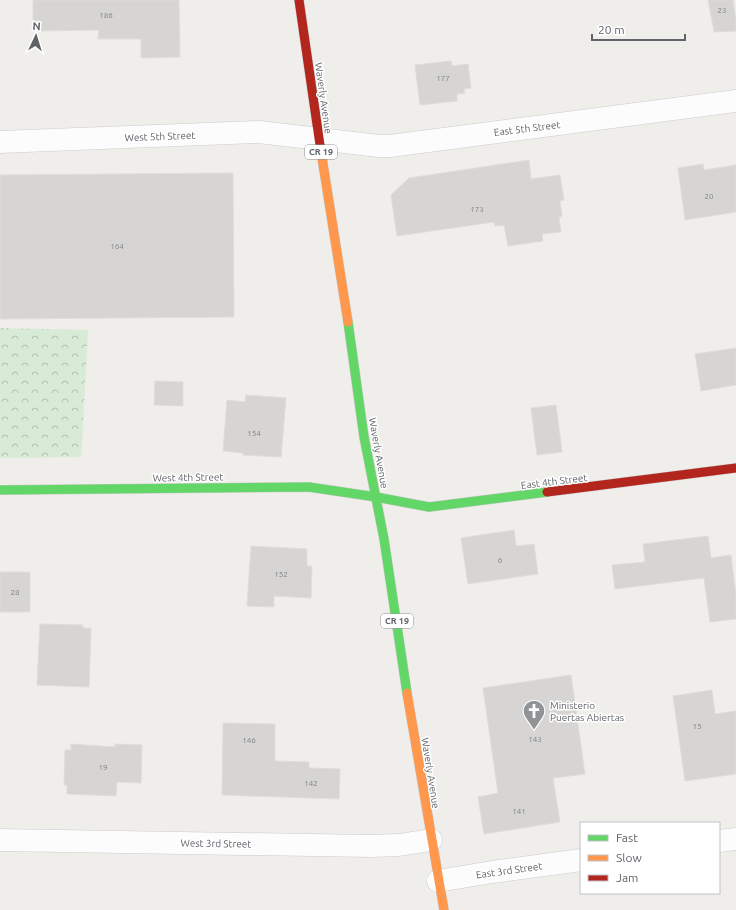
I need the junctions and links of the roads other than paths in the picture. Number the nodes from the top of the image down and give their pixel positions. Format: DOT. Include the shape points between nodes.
graph roads {
  1 [pos="299,0"];
  2 [pos="736,101"];
  3 [pos="319,138"];
  4 [pos="0,142"];
  5 [pos="736,468"];
  6 [pos="0,490"];
  7 [pos="376,497"];
  8 [pos="736,839"];
  9 [pos="0,840"];
  10 [pos="431,840"];
  11 [pos="720,841"];
  12 [pos="580,860"];
  13 [pos="438,881"];
  14 [pos="444,910"];
  1 -- 3 [label="main road, Waverly Avenue / CR 19"];
  2 -- 3 [label="street, East 5th Street" via="390,146"];
  3 -- 4 [label="street, West 5th Street" via="259,132"];
  3 -- 7 [label="main road, Waverly Avenue / CR 19" via="364,437"];
  5 -- 7 [label="main road, East 4th Street" via="429,507"];
  6 -- 7 [label="main road, West 4th Street" via="309,486"];
  7 -- 10 [label="main road, Waverly Avenue / CR 19"];
  8 -- 11 [label="street"];
  9 -- 10 [label="street, West 3rd Street" via="371,846"];
  10 -- 13 [label="main road, Waverly Avenue / CR 19"];
  12 -- 13 [label="street, East 3rd Street"];
  13 -- 14 [label="main road, Waverly Avenue / CR 19"];
}
